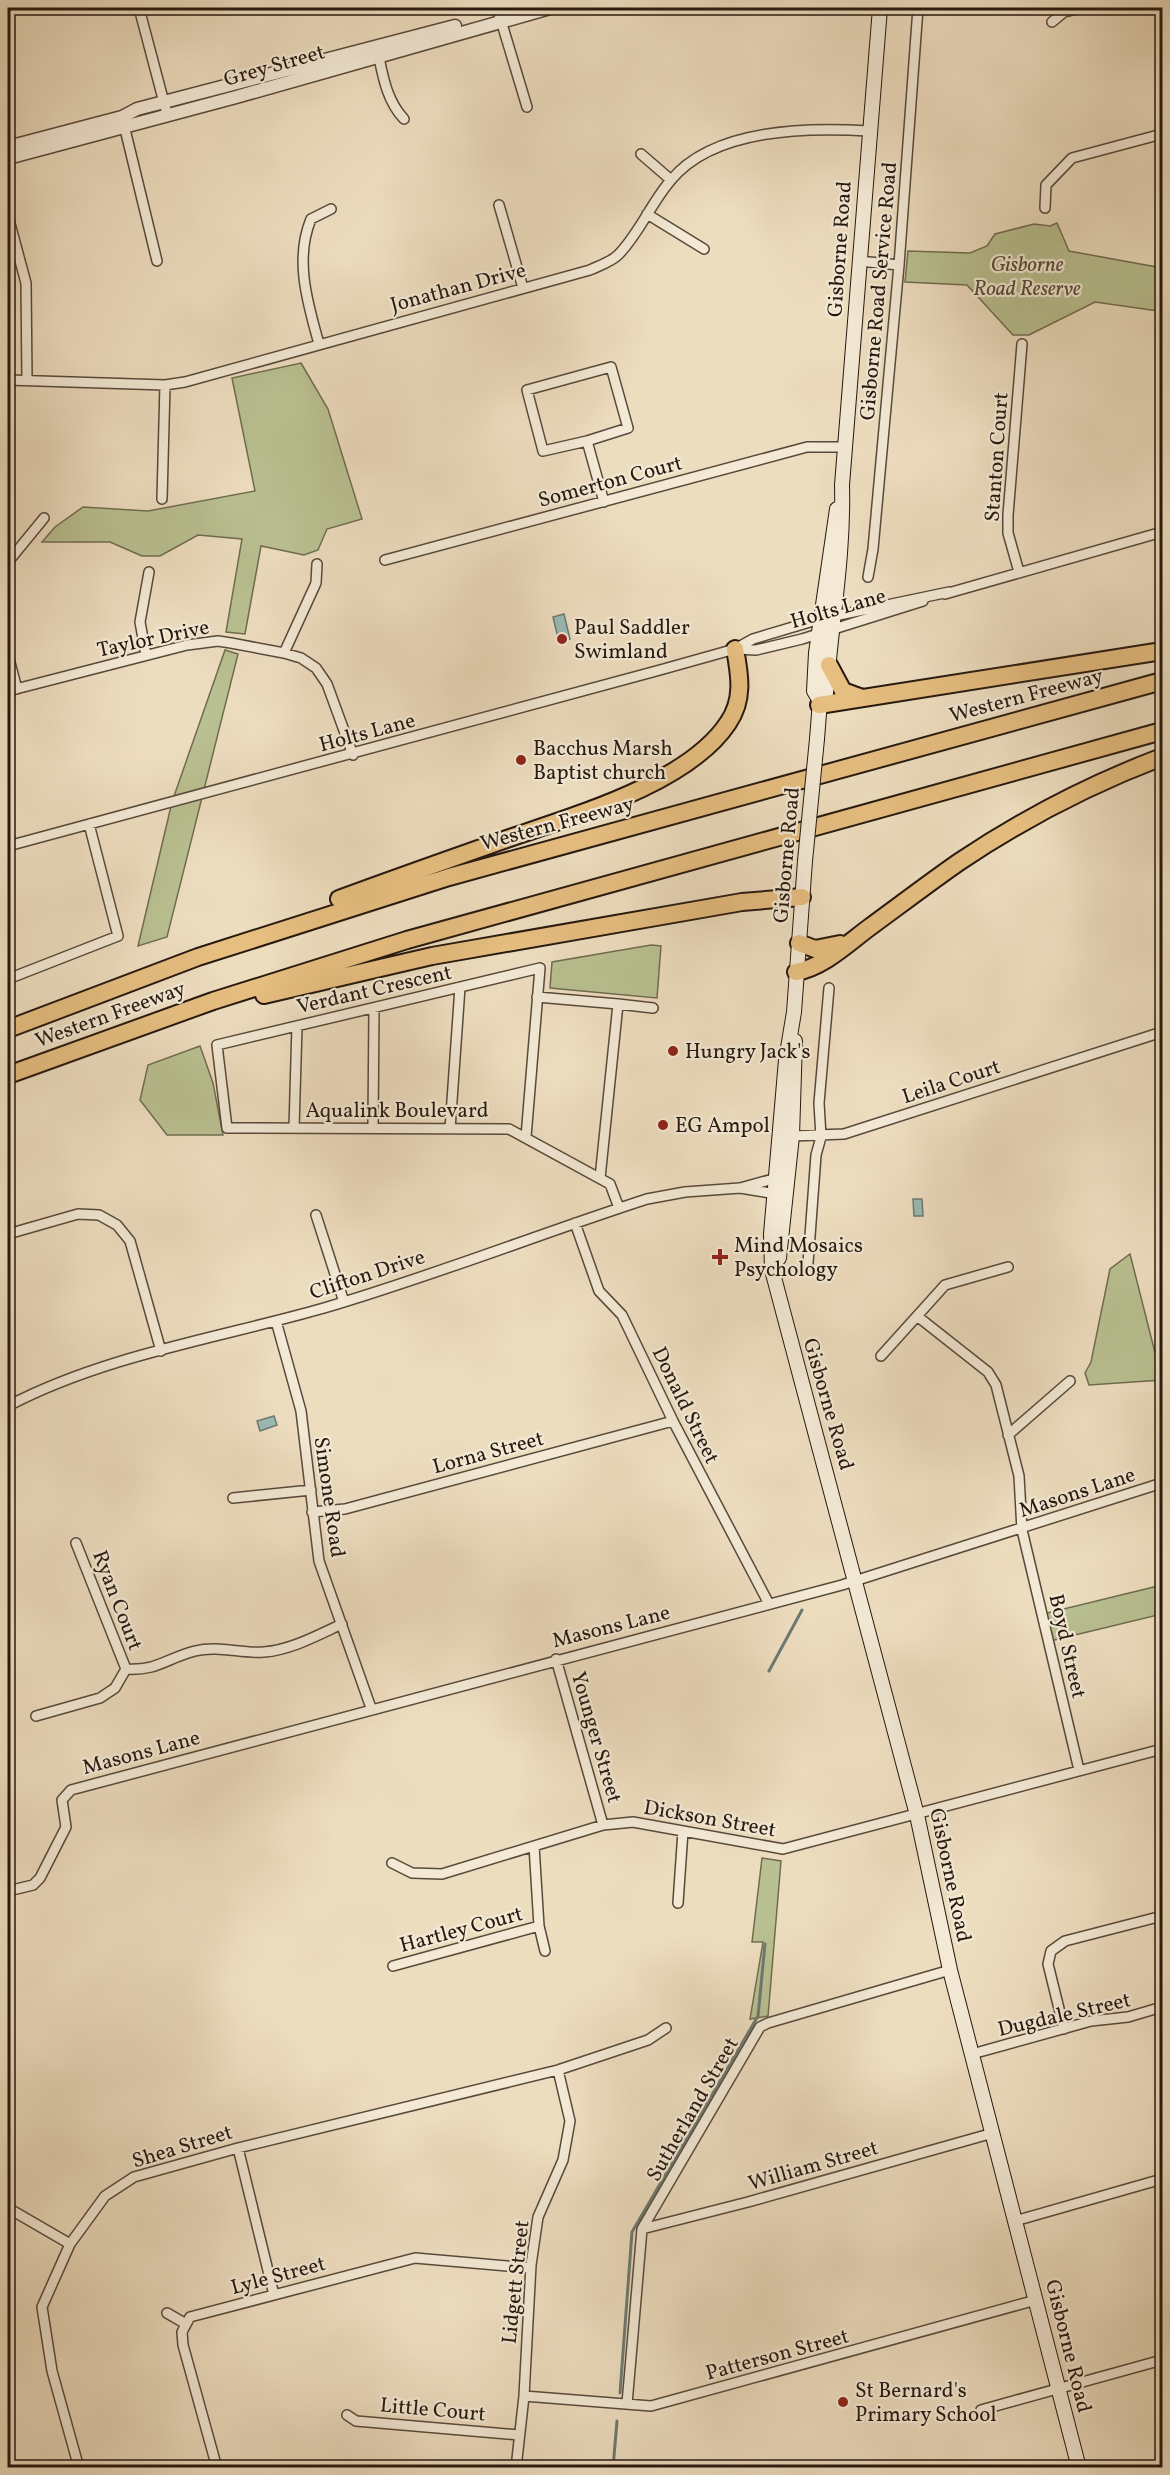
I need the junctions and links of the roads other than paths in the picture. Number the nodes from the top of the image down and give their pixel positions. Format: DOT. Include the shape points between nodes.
graph roads {
  1 [pos="139,8"];
  2 [pos="550,8"];
  3 [pos="918,8"];
  4 [pos="1082,8"];
  5 [pos="522,10"];
  6 [pos="878,10"];
  7 [pos="500,18"];
  8 [pos="1052,22"];
  9 [pos="377,51"];
  10 [pos="527,107"];
  11 [pos="166,108"];
  12 [pos="404,119"];
  13 [pos="123,122"];
  14 [pos="869,131"];
  15 [pos="1162,134"];
  16 [pos="8,147"];
  17 [pos="641,154"];
  18 [pos="8,158"];
  19 [pos="671,180"];
  20 [pos="499,205"];
  21 [pos="1045,208"];
  22 [pos="331,209"];
  23 [pos="647,214"];
  24 [pos="8,216"];
  25 [pos="704,249"];
  26 [pos="157,261"];
  27 [pos="859,261"];
  28 [pos="899,265"];
  29 [pos="523,288"];
  30 [pos="1162,330"];
  31 [pos="319,344"];
  32 [pos="1022,344"];
  33 [pos="1162,349"];
  34 [pos="8,380"];
  35 [pos="27,380"];
  36 [pos="165,385"];
  37 [pos="588,441"];
  38 [pos="845,447"];
  39 [pos="842,485"];
  40 [pos="162,500"];
  41 [pos="603,502"];
  42 [pos="44,518"];
  43 [pos="1162,532"];
  44 [pos="385,560"];
  45 [pos="8,561"];
  46 [pos="317,564"];
  47 [pos="149,572"];
  48 [pos="1019,572"];
  49 [pos="868,577"];
  50 [pos="949,592"];
  51 [pos="836,615"];
  52 [pos="820,619"];
  53 [pos="834,630"];
  54 [pos="818,634"];
  55 [pos="735,649"];
  56 [pos="1162,651"];
  57 [pos="284,653"];
  58 [pos="8,655"];
  59 [pos="146,655"];
  60 [pos="829,665"];
  61 [pos="1162,681"];
  62 [pos="12,690"];
  63 [pos="862,698"];
  64 [pos="819,703"];
  65 [pos="1162,731"];
  66 [pos="353,755"];
  67 [pos="1162,757"];
  68 [pos="89,824"];
  69 [pos="8,846"];
  70 [pos="802,897"];
  71 [pos="857,937"];
  72 [pos="799,943"];
  73 [pos="198,957"];
  74 [pos="796,972"];
  75 [pos="8,979"];
  76 [pos="460,987"];
  77 [pos="829,988"];
  78 [pos="537,997"];
  79 [pos="618,1004"];
  80 [pos="374,1008"];
  81 [pos="653,1008"];
  82 [pos="297,1026"];
  83 [pos="8,1029"];
  84 [pos="126,1031"];
  85 [pos="1162,1032"];
  86 [pos="217,1045"];
  87 [pos="8,1076"];
  88 [pos="294,1128"];
  89 [pos="373,1128"];
  90 [pos="450,1129"];
  91 [pos="787,1136"];
  92 [pos="526,1137"];
  93 [pos="821,1137"];
  94 [pos="600,1178"];
  95 [pos="783,1179"];
  96 [pos="740,1188"];
  97 [pos="781,1195"];
  98 [pos="619,1208"];
  99 [pos="316,1215"];
  100 [pos="575,1223"];
  101 [pos="8,1234"];
  102 [pos="808,1263"];
  103 [pos="1008,1267"];
  104 [pos="344,1302"];
  105 [pos="917,1316"];
  106 [pos="276,1321"];
  107 [pos="161,1351"];
  108 [pos="881,1356"];
  109 [pos="1070,1381"];
  110 [pos="8,1406"];
  111 [pos="673,1421"];
  112 [pos="1008,1435"];
  113 [pos="1162,1483"];
  114 [pos="311,1490"];
  115 [pos="233,1498"];
  116 [pos="312,1512"];
  117 [pos="1022,1530"];
  118 [pos="76,1543"];
  119 [pos="857,1580"];
  120 [pos="769,1604"];
  121 [pos="342,1624"];
  122 [pos="556,1659"];
  123 [pos="126,1669"];
  124 [pos="371,1708"];
  125 [pos="36,1716"];
  126 [pos="1162,1749"];
  127 [pos="1079,1770"];
  128 [pos="917,1815"];
  129 [pos="603,1825"];
  130 [pos="683,1831"];
  131 [pos="534,1846"];
  132 [pos="392,1863"];
  133 [pos="8,1891"];
  134 [pos="678,1903"];
  135 [pos="1162,1916"];
  136 [pos="539,1926"];
  137 [pos="545,1951"];
  138 [pos="393,1966"];
  139 [pos="950,1970"];
  140 [pos="1162,2007"];
  141 [pos="666,2028"];
  142 [pos="1064,2029"];
  143 [pos="972,2054"];
  144 [pos="558,2070"];
  145 [pos="993,2133"];
  146 [pos="238,2148"];
  147 [pos="1162,2179"];
  148 [pos="8,2208"];
  149 [pos="1015,2221"];
  150 [pos="642,2229"];
  151 [pos="70,2244"];
  152 [pos="531,2268"];
  153 [pos="274,2295"];
  154 [pos="1035,2300"];
  155 [pos="167,2313"];
  156 [pos="186,2324"];
  157 [pos="1162,2360"];
  158 [pos="1058,2389"];
  159 [pos="524,2396"];
  160 [pos="627,2404"];
  161 [pos="981,2410"];
  162 [pos="347,2415"];
  163 [pos="519,2435"];
  164 [pos="79,2468"];
  165 [pos="217,2468"];
  166 [pos="516,2468"];
  167 [pos="1079,2468"];
  1 -- 11 [label="street"];
  2 -- 5 [label="street, Grey Street"];
  3 -- 28 [label="street, Gisborne Road Service Road"];
  4 -- 8 [label="street" via="1064,12"];
  5 -- 7 [label="street, Grey Street"];
  6 -- 14 [label="main road, Gisborne Road"];
  7 -- 9 [label="street, Grey Street"];
  7 -- 10 [label="street"];
  9 -- 11 [label="street, Grey Street" via="236,97"];
  9 -- 12 [label="street" via="388,96"];
  11 -- 13 [label="street, Grey Street"];
  13 -- 16 [label="street, Grey Street"];
  13 -- 18 [label="street, Grey Street"];
  13 -- 26 [label="street"];
  14 -- 19 [label="street, Jonathan Drive" via="811,129 747,137 689,163"];
  14 -- 27 [label="main road, Gisborne Road"];
  15 -- 21 [label="street" via="1072,158 1046,185"];
  17 -- 19 [label="street"];
  19 -- 23 [label="street, Jonathan Drive"];
  20 -- 29 [label="street"];
  22 -- 31 [label="street" via="311,219 306,232 303,286"];
  23 -- 25 [label="street"];
  23 -- 29 [label="street, Jonathan Drive" via="617,256 590,270"];
  24 -- 35 [label="street" via="26,283"];
  27 -- 28 [label="street"];
  27 -- 38 [label="main road, Gisborne Road"];
  28 -- 49 [label="street, Gisborne Road Service Road"];
  29 -- 31 [label="street, Jonathan Drive"];
  30 -- 33 [label="street"];
  31 -- 36 [label="street, Jonathan Drive"];
  32 -- 48 [label="street, Stanton Court" via="1008,515 1008,533"];
  34 -- 35 [label="street, Jonathan Drive"];
  35 -- 36 [label="street, Jonathan Drive"];
  36 -- 40 [label="street"];
  37 -- 37 [label="street" via="628,428 611,367 527,390 543,451"];
  37 -- 41 [label="street"];
  38 -- 39 [label="main road, Gisborne Road"];
  38 -- 41 [label="street, Somerton Court" via="807,447"];
  39 -- 51 [label="main road, Gisborne Road"];
  39 -- 52 [label="main road, Gisborne Road"];
  41 -- 44 [label="street, Somerton Court"];
  42 -- 45 [label="street"];
  43 -- 48 [label="street, Holts Lane"];
  46 -- 57 [label="street" via="316,583"];
  47 -- 59 [label="street" via="140,622"];
  48 -- 50 [label="street, Holts Lane"];
  50 -- 51 [label="street, Holts Lane"];
  50 -- 53 [label="street, Holts Lane"];
  51 -- 52 [label="street, Holts Lane"];
  51 -- 53 [label="main road, Gisborne Road"];
  52 -- 54 [label="main road, Gisborne Road"];
  52 -- 55 [label="street, Holts Lane" via="753,639"];
  53 -- 54 [label="street, Holts Lane"];
  53 -- 60 [label="main road, Gisborne Road"];
  54 -- 55 [label="street, Holts Lane" via="756,650"];
  54 -- 64 [label="main road, Gisborne Road" via="814,691"];
  55 -- 66 [label="street, Holts Lane"];
  55 -- 73 [label="highway" via="740,697 728,724 705,748 663,778 568,818 270,925"];
  56 -- 63 [label="highway"];
  57 -- 59 [label="street, Taylor Drive" via="218,641"];
  57 -- 66 [label="street, Taylor Drive" via="301,658 322,676"];
  58 -- 62 [label="street"];
  59 -- 62 [label="street, Taylor Drive"];
  60 -- 63 [label="highway" via="843,691"];
  60 -- 64 [label="main road, Gisborne Road" via="826,693"];
  61 -- 73 [label="highway, Western Freeway" via="448,877"];
  63 -- 64 [label="highway"];
  64 -- 70 [label="main road, Gisborne Road, bridge"];
  65 -- 84 [label="highway, Western Freeway" via="438,931 262,984"];
  66 -- 68 [label="street, Holts Lane"];
  67 -- 71 [label="highway" via="1081,791 1007,832 933,880"];
  68 -- 69 [label="street, Holts Lane"];
  68 -- 75 [label="street" via="118,936"];
  70 -- 72 [label="main road, Gisborne Road"];
  70 -- 84 [label="highway" via="742,902 410,960"];
  71 -- 72 [label="highway" via="824,949"];
  71 -- 74 [label="highway" via="816,965"];
  72 -- 74 [label="main road, Gisborne Road"];
  73 -- 83 [label="highway, Western Freeway"];
  74 -- 91 [label="main road, Gisborne Road" via="796,1061"];
  76 -- 78 [label="street, Verdant Crescent" via="540,968"];
  76 -- 80 [label="street, Verdant Crescent"];
  76 -- 90 [label="street"];
  77 -- 93 [label="street" via="819,1103"];
  78 -- 79 [label="street"];
  78 -- 92 [label="street"];
  79 -- 81 [label="street"];
  79 -- 94 [label="street"];
  80 -- 82 [label="street, Verdant Crescent"];
  80 -- 89 [label="street"];
  82 -- 86 [label="street, Verdant Crescent"];
  82 -- 88 [label="street"];
  84 -- 87 [label="highway, Western Freeway"];
  85 -- 93 [label="street, Leila Court" via="844,1134"];
  86 -- 88 [label="street, Aqualink Boulevard" via="227,1128"];
  88 -- 89 [label="street, Aqualink Boulevard"];
  89 -- 90 [label="street, Aqualink Boulevard"];
  90 -- 92 [label="street, Aqualink Boulevard" via="509,1129"];
  91 -- 93 [label="street, Leila Court"];
  91 -- 95 [label="main road, Gisborne Road"];
  92 -- 94 [label="street, Aqualink Boulevard"];
  93 -- 102 [label="street" via="816,1155"];
  94 -- 98 [label="street, Aqualink Boulevard" via="610,1184"];
  95 -- 96 [label="street"];
  95 -- 97 [label="main road, Gisborne Road"];
  96 -- 97 [label="street"];
  96 -- 98 [label="street, Clifton Drive" via="685,1192"];
  97 -- 119 [label="main road, Gisborne Road" via="777,1294"];
  98 -- 100 [label="street, Clifton Drive"];
  99 -- 104 [label="street"];
  100 -- 104 [label="street, Clifton Drive"];
  100 -- 111 [label="street, Donald Street" via="599,1291 622,1315"];
  101 -- 107 [label="street" via="78,1214 99,1215 117,1225 130,1241"];
  103 -- 105 [label="street" via="945,1285"];
  104 -- 106 [label="street, Clifton Drive"];
  105 -- 108 [label="street"];
  105 -- 112 [label="street, Boyd Street" via="988,1372 996,1384"];
  106 -- 107 [label="street, Clifton Drive"];
  106 -- 114 [label="street, Simone Road" via="301,1411"];
  107 -- 110 [label="street, Clifton Drive" via="46,1386"];
  109 -- 112 [label="street"];
  111 -- 116 [label="street, Lorna Street" via="345,1509"];
  111 -- 120 [label="street, Donald Street"];
  112 -- 117 [label="street, Boyd Street" via="1019,1476"];
  113 -- 117 [label="street, Masons Lane"];
  114 -- 115 [label="street"];
  114 -- 116 [label="street, Simone Road"];
  116 -- 121 [label="street, Simone Road" via="319,1561"];
  117 -- 119 [label="street, Masons Lane"];
  117 -- 127 [label="street, Boyd Street"];
  118 -- 123 [label="street, Ryan Court"];
  119 -- 120 [label="street, Masons Lane"];
  119 -- 128 [label="main road, Gisborne Road"];
  120 -- 122 [label="street, Masons Lane"];
  121 -- 123 [label="street, Ryan Court" via="291,1646 265,1652 204,1650 146,1670"];
  121 -- 124 [label="street, Simone Road"];
  122 -- 124 [label="street, Masons Lane"];
  122 -- 129 [label="street, Younger Street"];
  123 -- 125 [label="street, Ryan Court" via="115,1688 100,1698"];
  124 -- 133 [label="street, Masons Lane" via="83,1786 66,1794 62,1800 66,1827 40,1878 33,1885"];
  126 -- 127 [label="street, Dickson Street"];
  127 -- 128 [label="street, Dickson Street"];
  128 -- 130 [label="street, Dickson Street" via="783,1849"];
  128 -- 139 [label="main road, Gisborne Road"];
  129 -- 130 [label="street, Dickson Street" via="633,1822"];
  129 -- 131 [label="street, Dickson Street"];
  130 -- 134 [label="street"];
  131 -- 132 [label="street, Dickson Street" via="442,1874 412,1873"];
  131 -- 136 [label="street, Hartley Court"];
  135 -- 142 [label="street" via="1065,1941 1051,1951 1048,1964"];
  136 -- 137 [label="street, Hartley Court"];
  136 -- 138 [label="street, Hartley Court"];
  139 -- 143 [label="main road, Gisborne Road"];
  139 -- 150 [label="street, Sutherland Street" via="760,2027"];
  140 -- 142 [label="street, Dugdale Street"];
  141 -- 144 [label="street, Shea Street" via="648,2040"];
  142 -- 143 [label="street, Dugdale Street"];
  143 -- 145 [label="main road, Gisborne Road"];
  144 -- 146 [label="street, Shea Street"];
  144 -- 152 [label="street, Lidgett Street" via="570,2121 563,2160 538,2217"];
  145 -- 149 [label="main road, Gisborne Road"];
  145 -- 150 [label="street, William Street"];
  146 -- 151 [label="street, Shea Street" via="134,2177 105,2196"];
  146 -- 153 [label="street"];
  147 -- 149 [label="street"];
  148 -- 151 [label="street"];
  149 -- 154 [label="main road, Gisborne Road"];
  150 -- 160 [label="street, Sutherland Street"];
  151 -- 164 [label="street, Shea Street" via="42,2307 52,2371"];
  152 -- 153 [label="street, Lyle Street" via="416,2258"];
  152 -- 159 [label="street, Lidgett Street"];
  153 -- 156 [label="street, Lyle Street" via="190,2317"];
  154 -- 158 [label="main road, Gisborne Road"];
  154 -- 160 [label="street, Patterson Street" via="735,2385 651,2406"];
  155 -- 156 [label="street"];
  156 -- 165 [label="street" via="183,2345"];
  157 -- 158 [label="street"];
  158 -- 161 [label="street"];
  158 -- 167 [label="main road, Gisborne Road"];
  159 -- 160 [label="street, Patterson Street"];
  159 -- 163 [label="street, Lidgett Street"];
  162 -- 163 [label="street, Little Court" via="356,2421"];
  163 -- 166 [label="street, Lidgett Street"];
}
